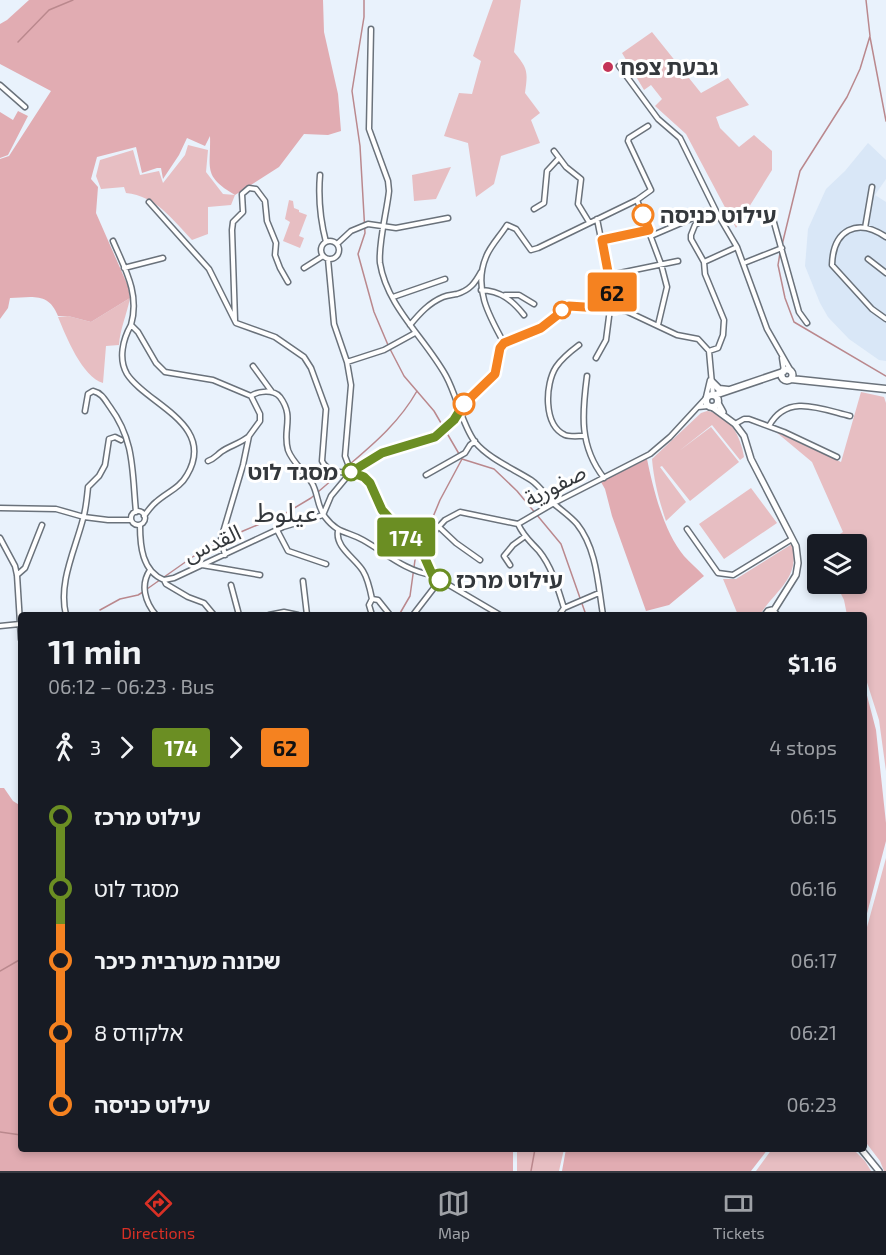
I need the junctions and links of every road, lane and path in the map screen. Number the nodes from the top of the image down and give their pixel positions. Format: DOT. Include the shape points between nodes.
graph roads {
  1 [pos="371,29"];
  2 [pos="619,66"];
  3 [pos="0,85"];
  4 [pos="25,107"];
  5 [pos="648,126"];
  6 [pos="554,151"];
  7 [pos="559,158"];
  8 [pos="320,175"];
  9 [pos="872,187"];
  10 [pos="637,200"];
  11 [pos="149,202"];
  12 [pos="534,209"];
  13 [pos="715,211"];
  14 [pos="448,218"];
  15 [pos="597,219"];
  16 [pos="773,219"];
  17 [pos="589,222"];
  18 [pos="384,227"];
  19 [pos="865,228"];
  20 [pos="649,230"];
  21 [pos="651,236"];
  22 [pos="886,237"];
  23 [pos="602,240"];
  24 [pos="113,241"];
  25 [pos="326,242"];
  26 [pos="337,244"];
  27 [pos="737,247"];
  28 [pos="782,248"];
  29 [pos="323,256"];
  30 [pos="163,258"];
  31 [pos="328,259"];
  32 [pos="868,259"];
  33 [pos="678,261"];
  34 [pos="704,262"];
  35 [pos="744,263"];
  36 [pos="661,264"];
  37 [pos="124,268"];
  38 [pos="304,268"];
  39 [pos="481,272"];
  40 [pos="886,273"];
  41 [pos="609,275"];
  42 [pos="445,279"];
  43 [pos="288,282"];
  44 [pos="481,290"];
  45 [pos="504,295"];
  46 [pos="393,297"];
  47 [pos="534,304"];
  48 [pos="613,309"];
  49 [pos="524,315"];
  50 [pos="886,320"];
  51 [pos="236,323"];
  52 [pos="807,323"];
  53 [pos="131,325"];
  54 [pos="410,325"];
  55 [pos="658,325"];
  56 [pos="415,333"];
  57 [pos="504,343"];
  58 [pos="579,345"];
  59 [pos="709,351"];
  60 [pos="596,358"];
  61 [pos="347,362"];
  62 [pos="253,366"];
  63 [pos="711,373"];
  64 [pos="788,374"];
  65 [pos="587,376"];
  66 [pos="712,382"];
  67 [pos="739,386"];
  68 [pos="886,389"];
  69 [pos="728,390"];
  70 [pos="272,392"];
  71 [pos="251,396"];
  72 [pos="712,400"];
  73 [pos="460,407"];
  74 [pos="698,408"];
  75 [pos="85,411"];
  76 [pos="850,416"];
  77 [pos="735,424"];
  78 [pos="769,426"];
  79 [pos="249,436"];
  80 [pos="583,436"];
  81 [pos="121,440"];
  82 [pos="475,441"];
  83 [pos="837,457"];
  84 [pos="208,461"];
  85 [pos="351,472"];
  86 [pos="426,475"];
  87 [pos="604,478"];
  88 [pos="554,503"];
  89 [pos="0,508"];
  90 [pos="136,512"];
  91 [pos="323,515"];
  92 [pos="144,516"];
  93 [pos="84,517"];
  94 [pos="131,520"];
  95 [pos="393,522"];
  96 [pos="42,525"];
  97 [pos="140,525"];
  98 [pos="518,525"];
  99 [pos="438,526"];
  100 [pos="687,529"];
  101 [pos="277,530"];
  102 [pos="338,531"];
  103 [pos="404,535"];
  104 [pos="524,537"];
  105 [pos="0,538"];
  106 [pos="793,538"];
  107 [pos="420,547"];
  108 [pos="225,555"];
  109 [pos="480,560"];
  110 [pos="326,564"];
  111 [pos="202,565"];
  112 [pos="510,565"];
  113 [pos="150,570"];
  114 [pos="432,574"];
  115 [pos="17,575"];
  116 [pos="260,575"];
  117 [pos="164,580"];
  118 [pos="440,580"];
  119 [pos="303,581"];
  120 [pos="231,585"];
  121 [pos="599,593"];
  122 [pos="372,599"];
  123 [pos="564,608"];
  124 [pos="19,612"];
  125 [pos="65,612"];
  126 [pos="153,612"];
  127 [pos="212,612"];
  128 [pos="238,612"];
  129 [pos="308,612"];
  130 [pos="370,612"];
  131 [pos="388,612"];
  132 [pos="415,612"];
  133 [pos="495,612"];
  134 [pos="561,612"];
  135 [pos="602,612"];
  136 [pos="776,612"];
  137 [pos="18,624"];
  138 [pos="0,626"];
  139 [pos="863,1152"];
  140 [pos="879,1171"];
  1 -- 18 [label="street" via="369,129 388,181"];
  2 -- 13 [label="street" via="658,119 680,138"];
  3 -- 4 [label="street"];
  5 -- 10 [label="street" via="628,141 651,190"];
  6 -- 7 [label="street"];
  7 -- 12 [label="street" via="547,171 544,202"];
  7 -- 17 [label="street" via="581,180 578,204"];
  8 -- 25 [label="street" via="320,213"];
  9 -- 19 [label="street"];
  10 -- 15 [label="street"];
  10 -- 20 [label="street"];
  11 -- 51 [label="street" via="209,269"];
  13 -- 21 [label="street"];
  13 -- 27 [label="street"];
  13 -- 34 [label="street" via="695,225 691,235"];
  14 -- 18 [label="street"];
  15 -- 17 [label="street"];
  15 -- 23 [label="street"];
  16 -- 28 [label="street"];
  17 -- 39 [label="street" via="531,250 516,230 507,225 486,255"];
  18 -- 26 [label="street" via="359,226"];
  18 -- 46 [label="street" via="380,262"];
  19 -- 22 [label="street"];
  19 -- 50 [label="street" via="844,232 832,265"];
  20 -- 21 [label="street"];
  20 -- 23 [label="street"];
  21 -- 36 [label="street"];
  23 -- 41 [label="street"];
  24 -- 37 [label="street"];
  25 -- 26 [label="street"];
  25 -- 29 [label="street" via="321,248"];
  26 -- 31 [label="street" via="338,255"];
  27 -- 34 [label="street"];
  27 -- 35 [label="street"];
  28 -- 35 [label="street"];
  28 -- 52 [label="street" via="799,312"];
  29 -- 31 [label="street"];
  29 -- 38 [label="street"];
  30 -- 37 [label="street"];
  31 -- 61 [label="street" via="334,324"];
  32 -- 40 [label="street"];
  33 -- 36 [label="street"];
  34 -- 59 [label="street" via="724,320 718,348"];
  35 -- 64 [label="street" via="756,302"];
  36 -- 41 [label="street"];
  36 -- 55 [label="street" via="667,287"];
  37 -- 53 [label="street" via="135,297"];
  39 -- 44 [label="street"];
  39 -- 54 [label="street" via="473,286 432,303"];
  41 -- 48 [label="street"];
  42 -- 46 [label="street"];
  43 -- 51 [label="street" via="275,255 276,243 263,196 249,188 242,194 243,212 233,222 232,230"];
  44 -- 45 [label="street"];
  44 -- 57 [label="street" via="485,308"];
  45 -- 47 [label="street" via="519,295"];
  45 -- 49 [label="street"];
  46 -- 54 [label="street"];
  48 -- 55 [label="street" via="637,314"];
  48 -- 57 [label="street" via="569,306 541,328"];
  48 -- 60 [label="street" via="606,340"];
  51 -- 85 [label="street" via="275,337 304,357 326,409 322,461 329,469"];
  53 -- 71 [label="street" via="165,372 213,380"];
  53 -- 92 [label="street" via="122,343 124,369 176,417 192,440 194,450 188,474 180,485"];
  54 -- 56 [label="street"];
  55 -- 59 [label="street" via="677,335 698,339"];
  56 -- 61 [label="street" via="384,350"];
  56 -- 73 [label="street" via="441,367"];
  57 -- 73 [label="street" via="495,374"];
  58 -- 80 [label="street" via="556,367 548,400 552,422 559,431"];
  59 -- 63 [label="street"];
  61 -- 85 [label="street" via="351,386 345,456"];
  62 -- 70 [label="street"];
  63 -- 66 [label="street"];
  63 -- 72 [label="street"];
  64 -- 67 [label="main road"];
  64 -- 68 [label="main road" via="816,382"];
  65 -- 80 [label="street"];
  66 -- 69 [label="main road"];
  66 -- 72 [label="street"];
  67 -- 69 [label="main road"];
  67 -- 72 [label="main road"];
  69 -- 72 [label="main road"];
  70 -- 71 [label="street"];
  70 -- 91 [label="street" via="279,396 289,416 288,451 313,485"];
  71 -- 79 [label="street" via="260,421"];
  72 -- 74 [label="street, صفورية"];
  72 -- 74 [label="street"];
  72 -- 77 [label="street"];
  73 -- 82 [label="street"];
  73 -- 85 [label="street" via="454,420 435,437 382,453"];
  74 -- 87 [label="street, صفورية" via="650,454"];
  75 -- 90 [label="street" via="88,394 99,392 119,420 132,456"];
  76 -- 78 [label="street" via="794,405 782,411"];
  77 -- 78 [label="street" via="749,419"];
  77 -- 106 [label="street"];
  78 -- 83 [label="street"];
  79 -- 84 [label="street"];
  79 -- 108 [label="street" via="221,539"];
  80 -- 87 [label="street" via="595,468"];
  81 -- 93 [label="street" via="110,439 105,465 88,486"];
  82 -- 86 [label="street" via="465,453"];
  82 -- 88 [label="street" via="535,483"];
  85 -- 91 [label="street" via="331,496"];
  85 -- 95 [label="street" via="370,483 382,510"];
  87 -- 88 [label="street, صفورية"];
  88 -- 98 [label="street, صفورية"];
  88 -- 121 [label="street" via="585,536"];
  89 -- 93 [label="street" via="56,510"];
  90 -- 92 [label="street"];
  90 -- 94 [label="street"];
  91 -- 101 [label="street, القدس"];
  91 -- 102 [label="street"];
  92 -- 97 [label="street"];
  93 -- 94 [label="street"];
  93 -- 125 [label="street" via="67,572"];
  94 -- 97 [label="street"];
  95 -- 103 [label="street"];
  95 -- 103 [label="street" via="388,531"];
  96 -- 115 [label="street" via="25,568"];
  97 -- 113 [label="street" via="143,554"];
  98 -- 99 [label="street, صفورية" via="460,512"];
  98 -- 104 [label="street"];
  99 -- 107 [label="street, صفورية"];
  99 -- 109 [label="street"];
  100 -- 106 [label="street" via="718,573 733,575"];
  101 -- 108 [label="street, القدس"];
  101 -- 110 [label="street" via="288,551"];
  102 -- 114 [label="street" via="361,539 397,562"];
  102 -- 122 [label="street" via="340,543 362,570"];
  103 -- 107 [label="street"];
  104 -- 112 [label="street" via="504,556"];
  104 -- 123 [label="street" via="547,562"];
  105 -- 115 [label="street"];
  106 -- 136 [label="street" via="796,575"];
  107 -- 114 [label="street"];
  108 -- 111 [label="street, القدس"];
  111 -- 116 [label="street"];
  111 -- 117 [label="street, القدس"];
  113 -- 117 [label="street, القدس"];
  113 -- 126 [label="street" via="145,577 145,595"];
  114 -- 118 [label="street"];
  115 -- 124 [label="street"];
  117 -- 127 [label="street" via="204,603"];
  118 -- 132 [label="street"];
  118 -- 133 [label="street"];
  119 -- 129 [label="street"];
  120 -- 128 [label="street"];
  121 -- 123 [label="street"];
  121 -- 135 [label="street"];
  122 -- 130 [label="street"];
  122 -- 131 [label="street" via="378,600"];
  123 -- 134 [label="street"];
  137 -- 138 [label="street"];
  139 -- 140 [label="street"];
}
